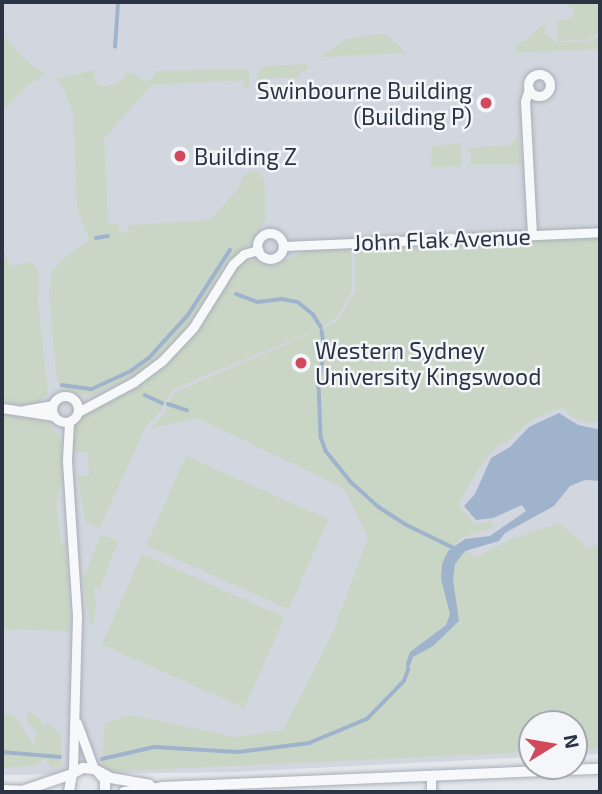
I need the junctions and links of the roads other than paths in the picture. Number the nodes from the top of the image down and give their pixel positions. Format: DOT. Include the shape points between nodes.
graph roads {
  1 [pos="529,89"];
  2 [pos="600,232"];
  3 [pos="531,235"];
  4 [pos="284,246"];
  5 [pos="258,250"];
  6 [pos="99,399"];
  7 [pos="75,401"];
  8 [pos="52,405"];
  9 [pos="2,408"];
  10 [pos="22,411"];
  11 [pos="78,412"];
  12 [pos="61,420"];
  13 [pos="76,719"];
  14 [pos="600,769"];
  15 [pos="96,770"];
  16 [pos="73,774"];
  17 [pos="431,776"];
  18 [pos="162,787"];
  19 [pos="2,790"];
  20 [pos="22,790"];
  21 [pos="36,792"];
  22 [pos="69,792"];
  23 [pos="105,792"];
  24 [pos="124,792"];
  25 [pos="431,792"];
  1 -- 3 [label="street" via="525,101"];
  2 -- 3 [label="street, John Flak Avenue"];
  3 -- 4 [label="street, John Flak Avenue"];
  4 -- 5 [label="street" via="274,259 264,258"];
  4 -- 5 [label="street" via="270,233 261,237"];
  5 -- 6 [label="street" via="233,264 193,328 162,361 134,382"];
  6 -- 7 [label="street"];
  6 -- 11 [label="street"];
  7 -- 8 [label="street" via="61,397"];
  7 -- 11 [label="street"];
  8 -- 10 [label="street"];
  8 -- 12 [label="street"];
  9 -- 10 [label="street"];
  10 -- 12 [label="street"];
  11 -- 12 [label="street"];
  12 -- 13 [label="street" via="78,616"];
  13 -- 15 [label="street"];
  13 -- 16 [label="street"];
  14 -- 17 [label="street"];
  15 -- 16 [label="street" via="83,768"];
  15 -- 18 [label="street" via="111,778"];
  15 -- 23 [label="street" via="105,780"];
  16 -- 20 [label="street"];
  16 -- 22 [label="street"];
  17 -- 18 [label="street"];
  17 -- 25 [label="street"];
  18 -- 24 [label="street"];
  19 -- 20 [label="street"];
  20 -- 21 [label="street"];
}
